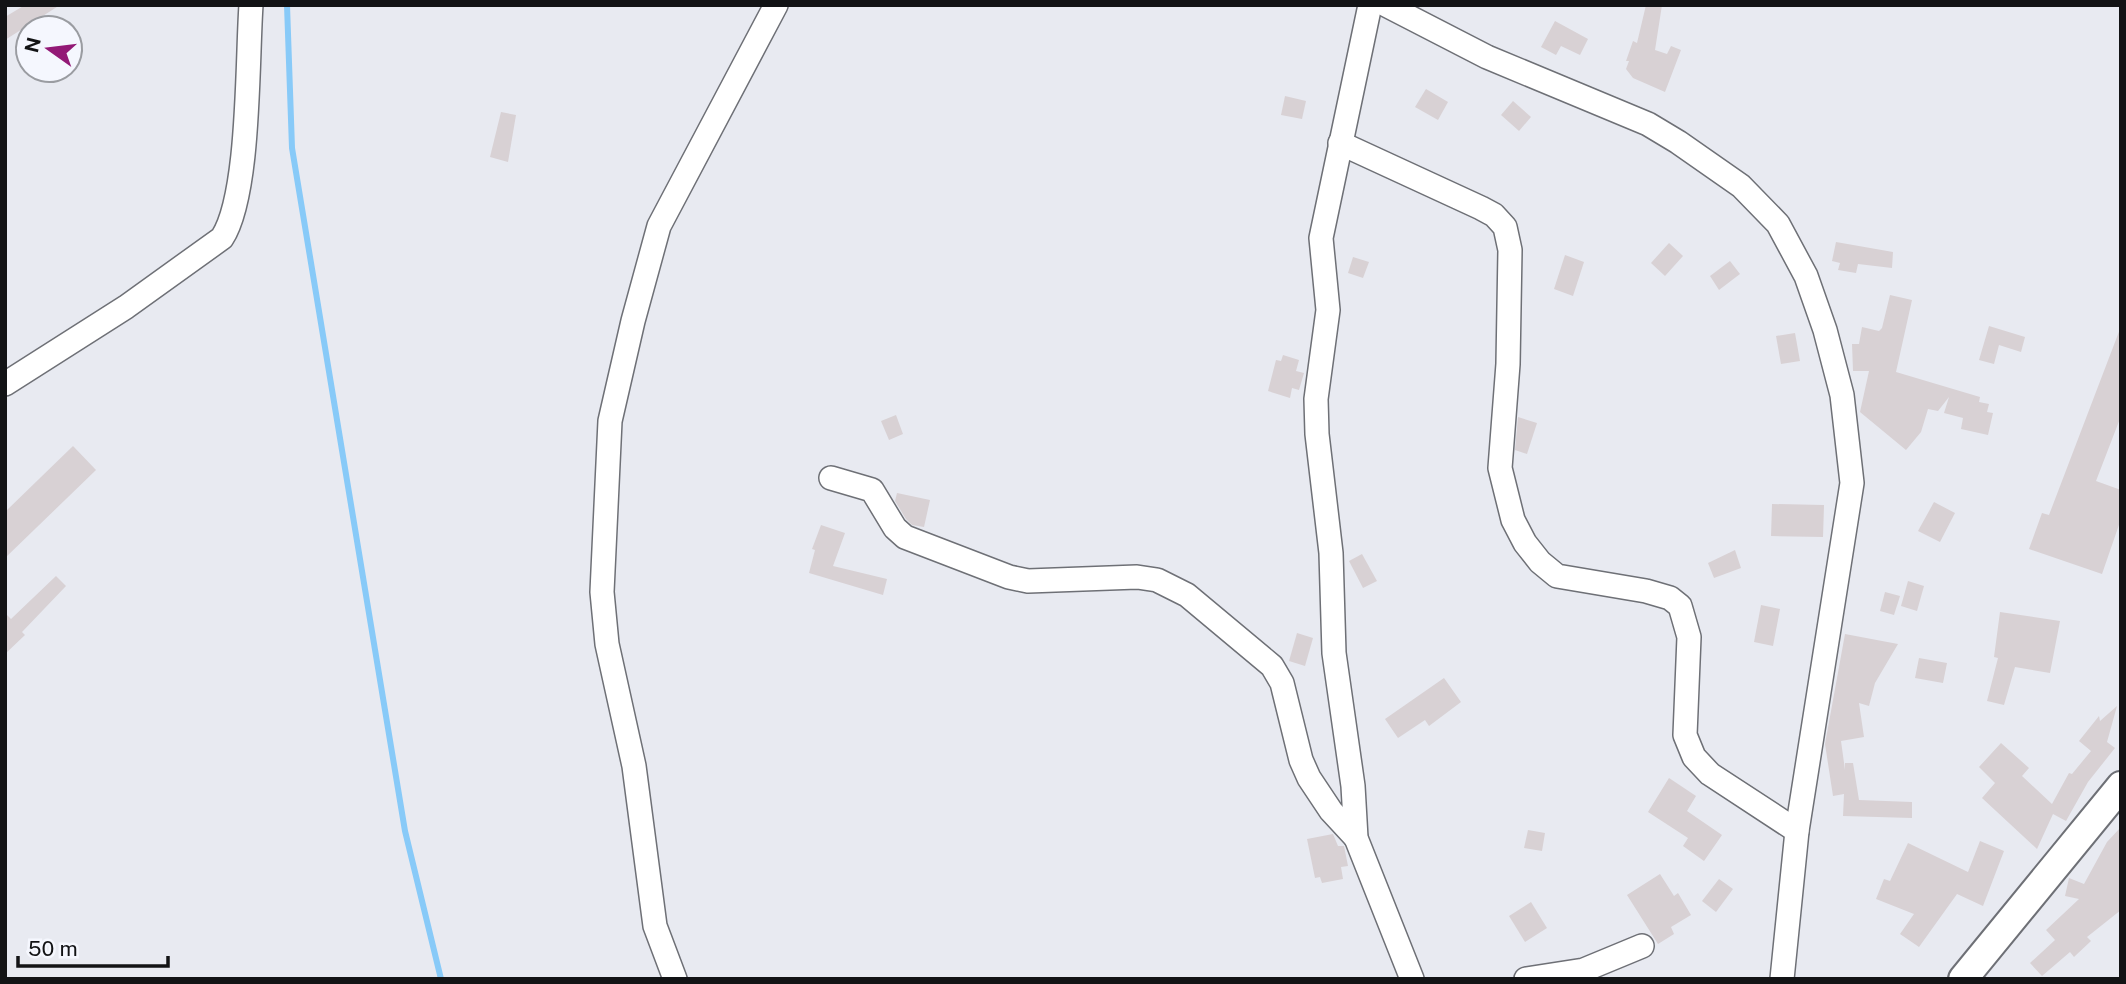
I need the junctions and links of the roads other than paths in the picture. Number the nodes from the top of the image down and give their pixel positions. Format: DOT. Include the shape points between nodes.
graph roads {
  1 [pos="251,5"];
  2 [pos="776,5"];
  3 [pos="1370,5"];
  4 [pos="1386,5"];
  5 [pos="1340,143"];
  6 [pos="5,384"];
  7 [pos="831,478"];
  8 [pos="2121,786"];
  9 [pos="1797,831"];
  10 [pos="1356,838"];
  11 [pos="1642,946"];
  12 [pos="1587,974"];
  13 [pos="675,979"];
  14 [pos="1412,979"];
  15 [pos="1526,979"];
  16 [pos="1782,979"];
  17 [pos="1964,979"];
  1 -- 6 [label="street" via="239,185 232,224 222,238 126,307"];
  2 -- 13 [label="street" via="659,226 610,421 602,592 607,644 634,766 655,926"];
  3 -- 5 [label="street"];
  4 -- 9 [label="street" via="1487,57 1648,124 1678,142 1741,186 1778,224 1806,276 1842,395 1852,483"];
  5 -- 9 [label="street" via="1481,208 1505,227 1511,291 1500,468 1513,520 1539,562 1557,576 1646,591 1680,606 1689,637 1685,735 1694,757 1710,774"];
  5 -- 10 [label="street" via="1321,238 1328,310 1316,399 1331,553 1334,653"];
  7 -- 10 [label="street" via="872,491 905,537 1009,577 1028,581 1137,577 1157,580 1187,595 1272,666 1282,683 1301,760 1331,811"];
  8 -- 17 [label="street"];
  9 -- 16 [label="street"];
  10 -- 14 [label="street"];
  11 -- 12 [label="street"];
  12 -- 15 [label="street"];
}
